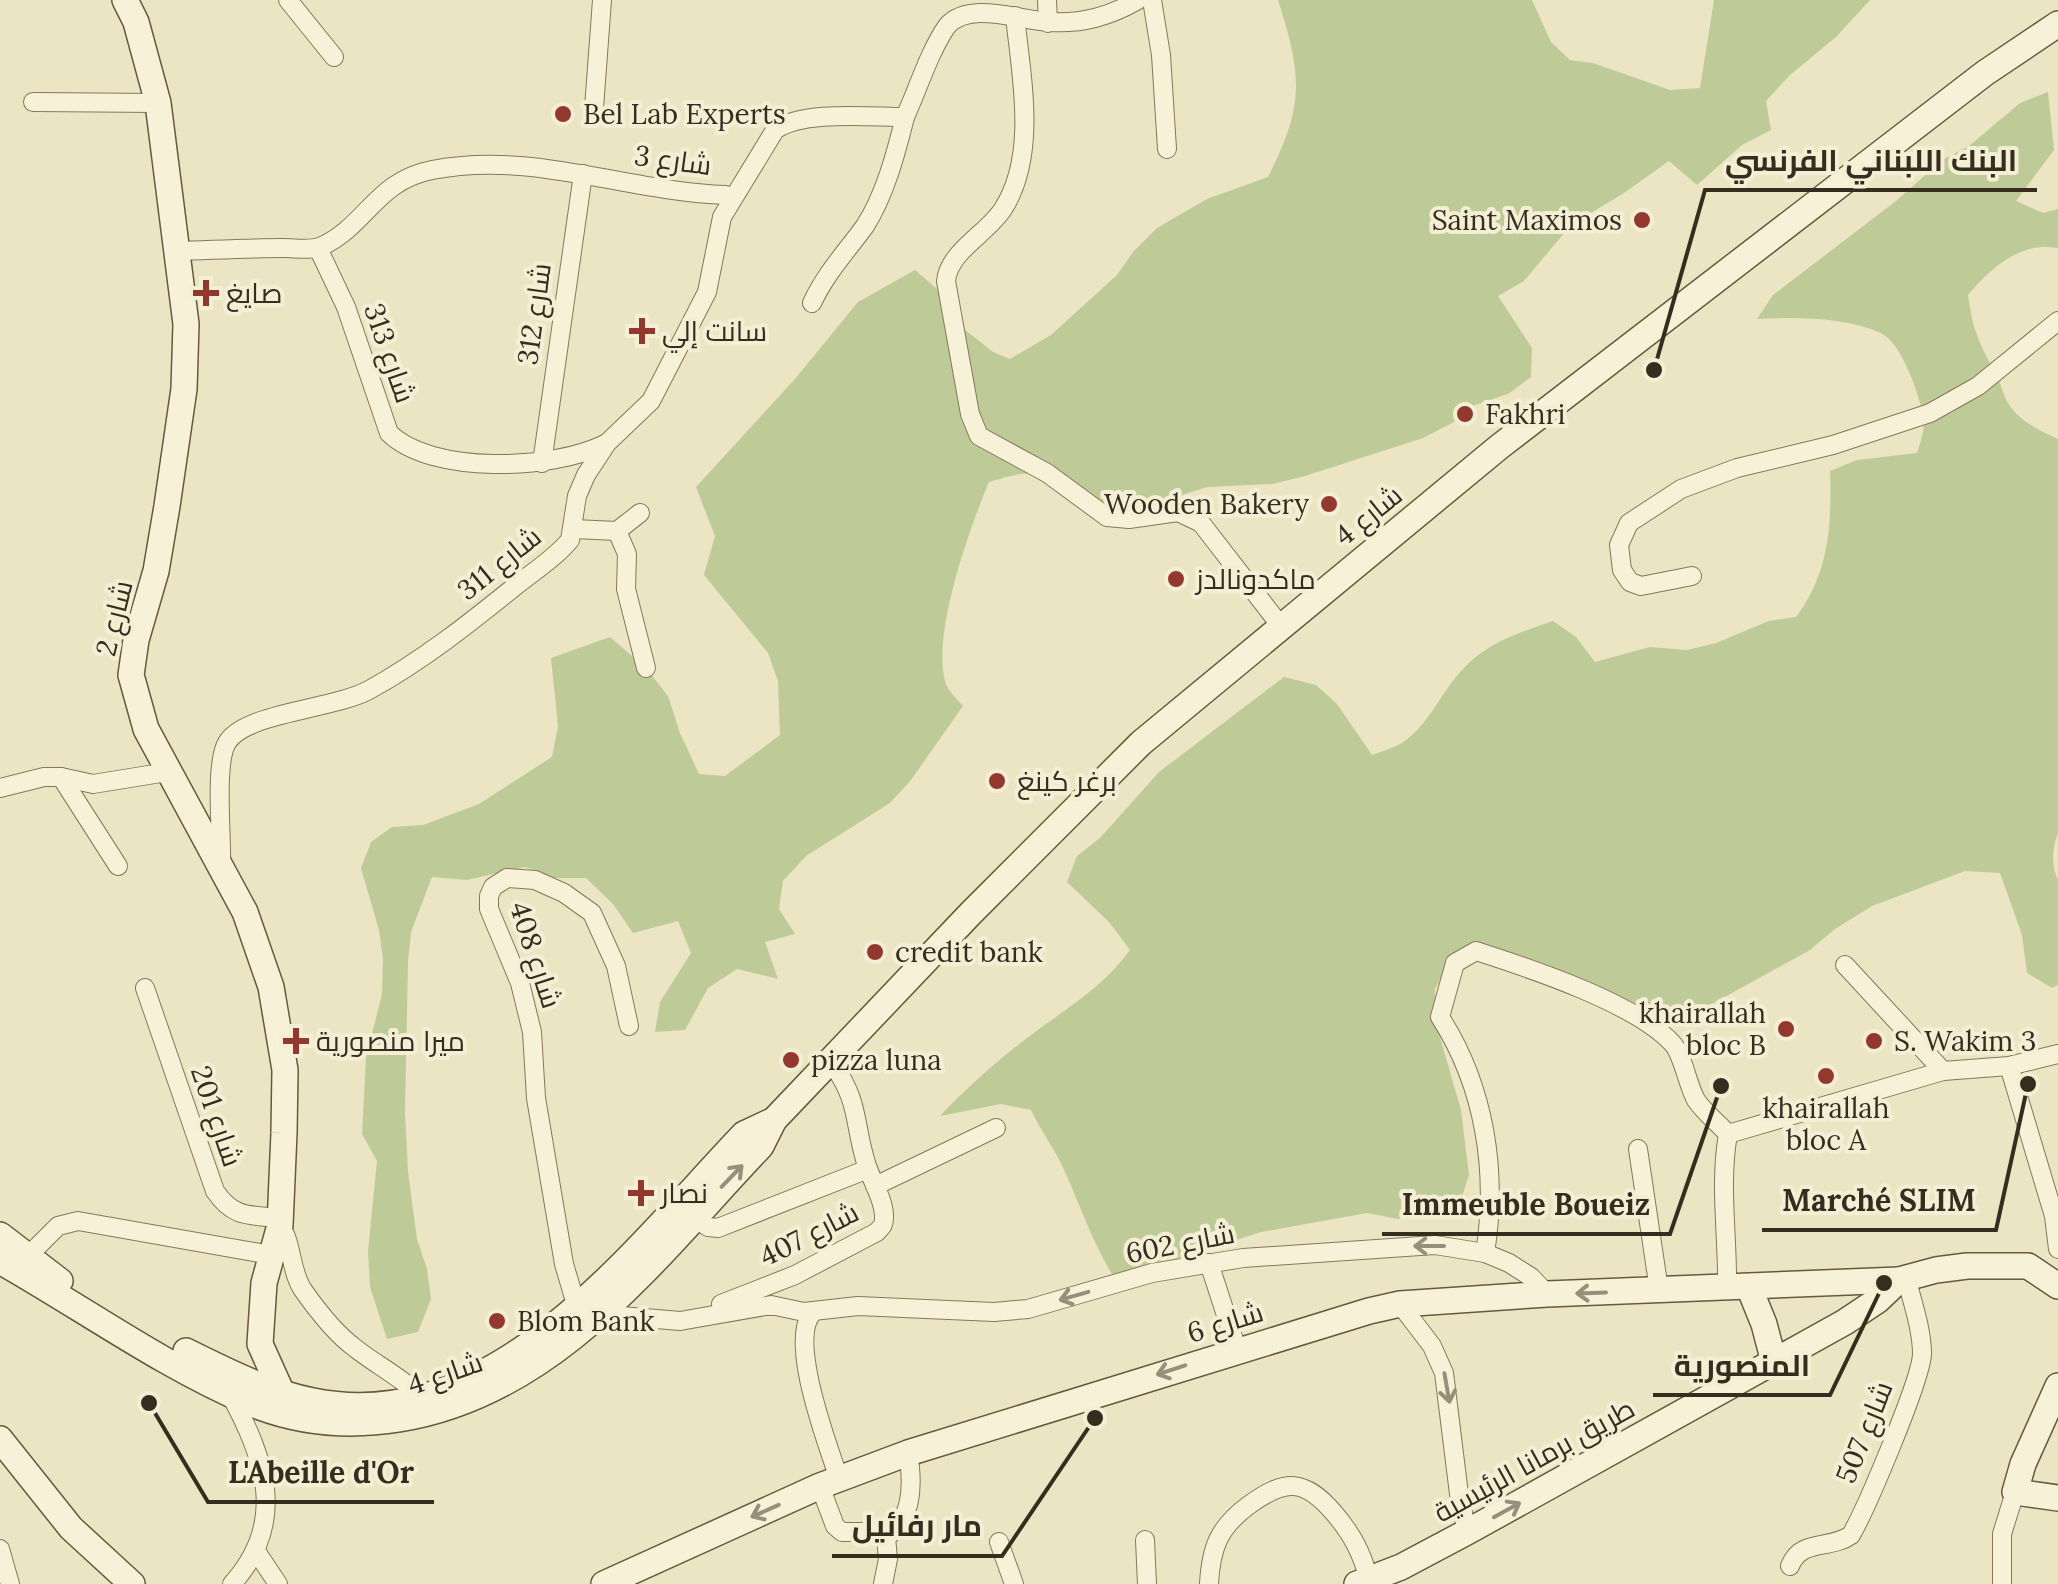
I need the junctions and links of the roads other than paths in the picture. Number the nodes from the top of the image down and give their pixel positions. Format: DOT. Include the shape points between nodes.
graph roads {
  1 [pos="126,0"];
  2 [pos="288,0"];
  3 [pos="602,0"];
  4 [pos="1047,0"];
  5 [pos="1138,0"];
  6 [pos="1152,0"];
  7 [pos="1015,16"];
  8 [pos="1048,22"];
  9 [pos="2058,24"];
  10 [pos="334,56"];
  11 [pos="33,102"];
  12 [pos="158,103"];
  13 [pos="594,108"];
  14 [pos="905,117"];
  15 [pos="1166,148"];
  16 [pos="583,174"];
  17 [pos="731,200"];
  18 [pos="318,248"];
  19 [pos="178,251"];
  20 [pos="812,303"];
  21 [pos="2058,321"];
  22 [pos="607,442"];
  23 [pos="542,463"];
  24 [pos="640,513"];
  25 [pos="574,529"];
  26 [pos="617,531"];
  27 [pos="1692,576"];
  28 [pos="1280,625"];
  29 [pos="646,668"];
  30 [pos="167,772"];
  31 [pos="61,777"];
  32 [pos="0,788"];
  33 [pos="220,861"];
  34 [pos="118,866"];
  35 [pos="1844,965"];
  36 [pos="145,988"];
  37 [pos="629,1026"];
  38 [pos="2058,1054"];
  39 [pos="832,1062"];
  40 [pos="2009,1066"];
  41 [pos="1943,1071"];
  42 [pos="774,1120"];
  43 [pos="996,1128"];
  44 [pos="1728,1134"];
  45 [pos="1638,1149"];
  46 [pos="872,1177"];
  47 [pos="692,1218"];
  48 [pos="280,1222"];
  49 [pos="0,1235"];
  50 [pos="2058,1249"];
  51 [pos="1486,1253"];
  52 [pos="271,1255"];
  53 [pos="28,1256"];
  54 [pos="0,1261"];
  55 [pos="1208,1263"];
  56 [pos="2028,1266"];
  57 [pos="2058,1268"];
  58 [pos="626,1273"];
  59 [pos="1902,1278"];
  60 [pos="1827,1283"];
  61 [pos="2058,1286"];
  62 [pos="1738,1288"];
  63 [pos="58,1289"];
  64 [pos="1659,1290"];
  65 [pos="1547,1294"];
  66 [pos="1400,1304"];
  67 [pos="813,1312"];
  68 [pos="585,1313"];
  69 [pos="651,1318"];
  70 [pos="1846,1322"];
  71 [pos="260,1344"];
  72 [pos="1237,1349"];
  73 [pos="1774,1362"];
  74 [pos="235,1385"];
  75 [pos="2058,1386"];
  76 [pos="280,1403"];
  77 [pos="430,1405"];
  78 [pos="0,1438"];
  79 [pos="255,1440"];
  80 [pos="908,1453"];
  81 [pos="829,1483"];
  82 [pos="2015,1492"];
  83 [pos="2058,1498"];
  84 [pos="1467,1532"];
  85 [pos="886,1537"];
  86 [pos="1145,1540"];
  87 [pos="999,1542"];
  88 [pos="0,1549"];
  89 [pos="256,1551"];
  90 [pos="1790,1566"];
  91 [pos="1363,1582"];
  92 [pos="10,1584"];
  93 [pos="132,1584"];
  94 [pos="232,1584"];
  95 [pos="278,1584"];
  96 [pos="604,1584"];
  97 [pos="883,1584"];
  98 [pos="1014,1584"];
  99 [pos="1147,1584"];
  100 [pos="1209,1584"];
  101 [pos="2002,1584"];
  1 -- 12 [label="street, شارع 2"];
  2 -- 10 [label="street"];
  3 -- 13 [label="street"];
  4 -- 8 [label="street"];
  5 -- 8 [label="street" via="1111,16"];
  6 -- 15 [label="street"];
  7 -- 8 [label="street"];
  7 -- 14 [label="street" via="976,12 950,23"];
  7 -- 28 [label="street" via="1023,113 1018,171 1000,213 950,264 946,281 975,429 1107,517 1178,512 1201,523"];
  9 -- 28 [label="street, شارع 4" via="1514,435"];
  11 -- 12 [label="street"];
  12 -- 19 [label="street, شارع 2"];
  14 -- 17 [label="street, شارع 3" via="782,125"];
  14 -- 20 [label="street" via="867,222"];
  16 -- 17 [label="street, شارع 3"];
  16 -- 18 [label="street, شارع 3" via="500,164 413,174"];
  16 -- 23 [label="street, شارع 312"];
  17 -- 22 [label="street, شارع 311" via="707,292 651,401"];
  18 -- 19 [label="street"];
  18 -- 23 [label="street, شارع 313" via="390,433 402,445 494,464"];
  19 -- 30 [label="street, شارع 2" via="184,390 156,572 131,675"];
  21 -- 27 [label="street" via="1978,386 1930,414 1680,488 1629,523 1618,545 1630,582 1641,586"];
  22 -- 23 [label="street, شارع 313"];
  22 -- 25 [label="street, شارع 311" via="576,496"];
  24 -- 26 [label="street"];
  25 -- 26 [label="street"];
  25 -- 33 [label="street, شارع 311" via="565,546 482,612 367,691 238,731 219,763"];
  26 -- 29 [label="street" via="627,554 626,589"];
  28 -- 39 [label="street, شارع 4" via="1141,743"];
  30 -- 31 [label="street" via="93,784"];
  30 -- 33 [label="street, شارع 2"];
  31 -- 32 [label="street"];
  31 -- 34 [label="street"];
  33 -- 48 [label="street, شارع 2" via="260,948 278,1020 285,1070"];
  35 -- 41 [label="street"];
  36 -- 48 [label="street, شارع 201" via="214,1190 238,1214"];
  37 -- 68 [label="street, شارع 408" via="616,966 592,913 535,880 507,878 493,887 489,910 532,1032 564,1264"];
  38 -- 40 [label="street"];
  39 -- 42 [label="street, شارع 4"];
  39 -- 46 [label="street, شارع 407" via="852,1095"];
  40 -- 41 [label="street"];
  40 -- 50 [label="street"];
  41 -- 44 [label="street"];
  47 -- 42 [label="street, شارع 4, one-way" via="761,1146"];
  42 -- 58 [label="street, شارع 4" via="744,1134"];
  43 -- 46 [label="street"];
  44 -- 51 [label="street" via="1698,1103 1676,1046 1650,1023 1476,951 1455,962 1440,1017 1468,1066 1488,1153"];
  44 -- 62 [label="street" via="1722,1170"];
  45 -- 64 [label="street"];
  46 -- 47 [label="street" via="718,1228"];
  46 -- 69 [label="street, شارع 407" via="884,1217 877,1232 732,1301"];
  47 -- 58 [label="street, شارع 4"];
  48 -- 52 [label="street, شارع 2"];
  48 -- 77 [label="street" via="300,1286 314,1304 351,1346"];
  49 -- 53 [label="street"];
  51 -- 55 [label="street, شارع 602, one-way" via="1435,1245"];
  51 -- 65 [label="street, شارع 602" via="1531,1276"];
  52 -- 53 [label="street" via="78,1221 58,1226"];
  52 -- 71 [label="street, شارع 2"];
  53 -- 63 [label="street"];
  54 -- 63 [label="street"];
  55 -- 67 [label="street, شارع 602, one-way" via="1028,1309 972,1314 858,1306"];
  55 -- 72 [label="street"];
  56 -- 57 [label="street"];
  56 -- 59 [label="street" via="1967,1266"];
  56 -- 61 [label="street"];
  58 -- 68 [label="street, شارع 4"];
  59 -- 60 [label="street, شارع 6"];
  59 -- 70 [label="street, طريق برمانا الرئيسية"];
  59 -- 90 [label="street, شارع 507" via="1922,1350 1902,1414 1850,1535 1805,1548"];
  60 -- 62 [label="street, شارع 6"];
  60 -- 70 [label="street"];
  62 -- 64 [label="street, شارع 6"];
  62 -- 73 [label="street" via="1764,1324"];
  63 -- 74 [label="street, شارع 4" via="154,1335"];
  64 -- 65 [label="street, شارع 6, one-way"];
  65 -- 66 [label="street, شارع 6"];
  66 -- 72 [label="street, شارع 6"];
  66 -- 84 [label="street, one-way" via="1444,1372"];
  67 -- 69 [label="street, شارع 602" via="770,1305 680,1320"];
  67 -- 81 [label="street" via="804,1330"];
  68 -- 69 [label="street"];
  68 -- 77 [label="street, شارع 4"];
  70 -- 73 [label="street, طريق برمانا الرئيسية"];
  71 -- 74 [label="street, شارع 2"];
  71 -- 76 [label="street, شارع 2"];
  72 -- 80 [label="street, شارع 6, one-way"];
  84 -- 73 [label="street, طريق برمانا الرئيسية, one-way"];
  74 -- 76 [label="street, شارع 4"];
  74 -- 79 [label="street"];
  75 -- 82 [label="street"];
  76 -- 77 [label="street, شارع 4"];
  76 -- 79 [label="street"];
  78 -- 93 [label="street" via="71,1528"];
  79 -- 89 [label="street" via="266,1492"];
  80 -- 81 [label="street, شارع 6"];
  80 -- 85 [label="street" via="905,1517"];
  81 -- 85 [label="street" via="835,1526"];
  81 -- 96 [label="street, شارع 6, one-way"];
  82 -- 83 [label="street"];
  82 -- 101 [label="street" via="2002,1534"];
  84 -- 91 [label="street, طريق برمانا الرئيسية"];
  85 -- 97 [label="street"];
  86 -- 99 [label="street"];
  87 -- 98 [label="street"];
  88 -- 92 [label="street"];
  89 -- 94 [label="street"];
  89 -- 95 [label="street"];
  91 -- 100 [label="street" via="1353,1536 1317,1493 1292,1485 1230,1518 1217,1542"];
}
